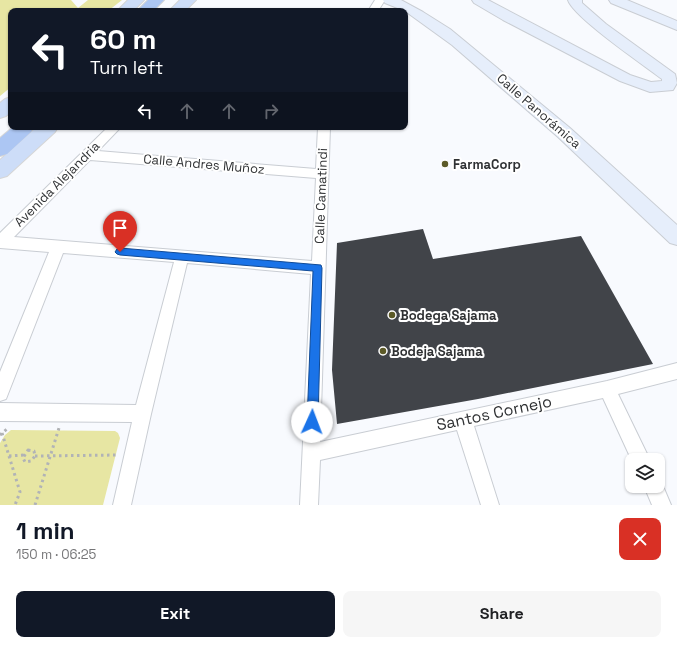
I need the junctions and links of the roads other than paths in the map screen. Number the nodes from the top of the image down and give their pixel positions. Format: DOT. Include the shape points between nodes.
graph roads {
  1 [pos="137,0"];
  2 [pos="157,0"];
  3 [pos="171,0"];
  4 [pos="189,0"];
  5 [pos="390,0"];
  6 [pos="479,0"];
  7 [pos="616,0"];
  8 [pos="575,1"];
  9 [pos="128,8"];
  10 [pos="148,8"];
  11 [pos="162,8"];
  12 [pos="180,8"];
  13 [pos="406,8"];
  14 [pos="408,9"];
  15 [pos="677,26"];
  16 [pos="8,105"];
  17 [pos="0,112"];
  18 [pos="8,126"];
  19 [pos="22,130"];
  20 [pos="46,130"];
  21 [pos="112,130"];
  22 [pos="324,130"];
  23 [pos="0,133"];
  24 [pos="0,149"];
  25 [pos="87,155"];
  26 [pos="0,171"];
  27 [pos="321,174"];
  28 [pos="677,237"];
  29 [pos="0,242"];
  30 [pos="58,247"];
  31 [pos="182,256"];
  32 [pos="318,268"];
  33 [pos="677,371"];
  34 [pos="607,389"];
  35 [pos="0,393"];
  36 [pos="0,412"];
  37 [pos="142,414"];
  38 [pos="463,420"];
  39 [pos="311,453"];
  40 [pos="638,453"];
  41 [pos="656,493"];
  42 [pos="122,505"];
  43 [pos="309,505"];
  44 [pos="490,505"];
  45 [pos="662,505"];
  1 -- 9 [label="main road"];
  2 -- 10 [label="highway"];
  3 -- 11 [label="highway"];
  4 -- 12 [label="main road"];
  5 -- 13 [label="street, Calle Panorámica"];
  6 -- 8 [label="street" via="625,78 650,87 668,86 670,77 601,27"];
  7 -- 15 [label="street"];
  14 -- 28 [label="street, Calle Panorámica" via="432,21 538,108"];
  16 -- 17 [label="main road"];
  18 -- 23 [label="highway"];
  19 -- 24 [label="highway"];
  20 -- 26 [label="main road"];
  21 -- 25 [label="street, Avenida Alejandria"];
  22 -- 27 [label="street, Calle Camatindi"];
  25 -- 27 [label="street, Calle Andres Muñoz"];
  25 -- 29 [label="street, Avenida Alejandria"];
  27 -- 32 [label="street, Calle Camatindi"];
  29 -- 30 [label="street"];
  30 -- 31 [label="street"];
  30 -- 35 [label="street"];
  31 -- 32 [label="street"];
  31 -- 37 [label="street"];
  32 -- 39 [label="street, Calle Camatindi"];
  33 -- 34 [label="street, Santos Cornejo"];
  34 -- 38 [label="street, Santos Cornejo"];
  34 -- 40 [label="street"];
  36 -- 37 [label="street"];
  37 -- 42 [label="street"];
  38 -- 39 [label="street, Santos Cornejo"];
  38 -- 44 [label="street"];
  39 -- 43 [label="street, Calle Camatindi"];
  41 -- 45 [label="street"];
}
